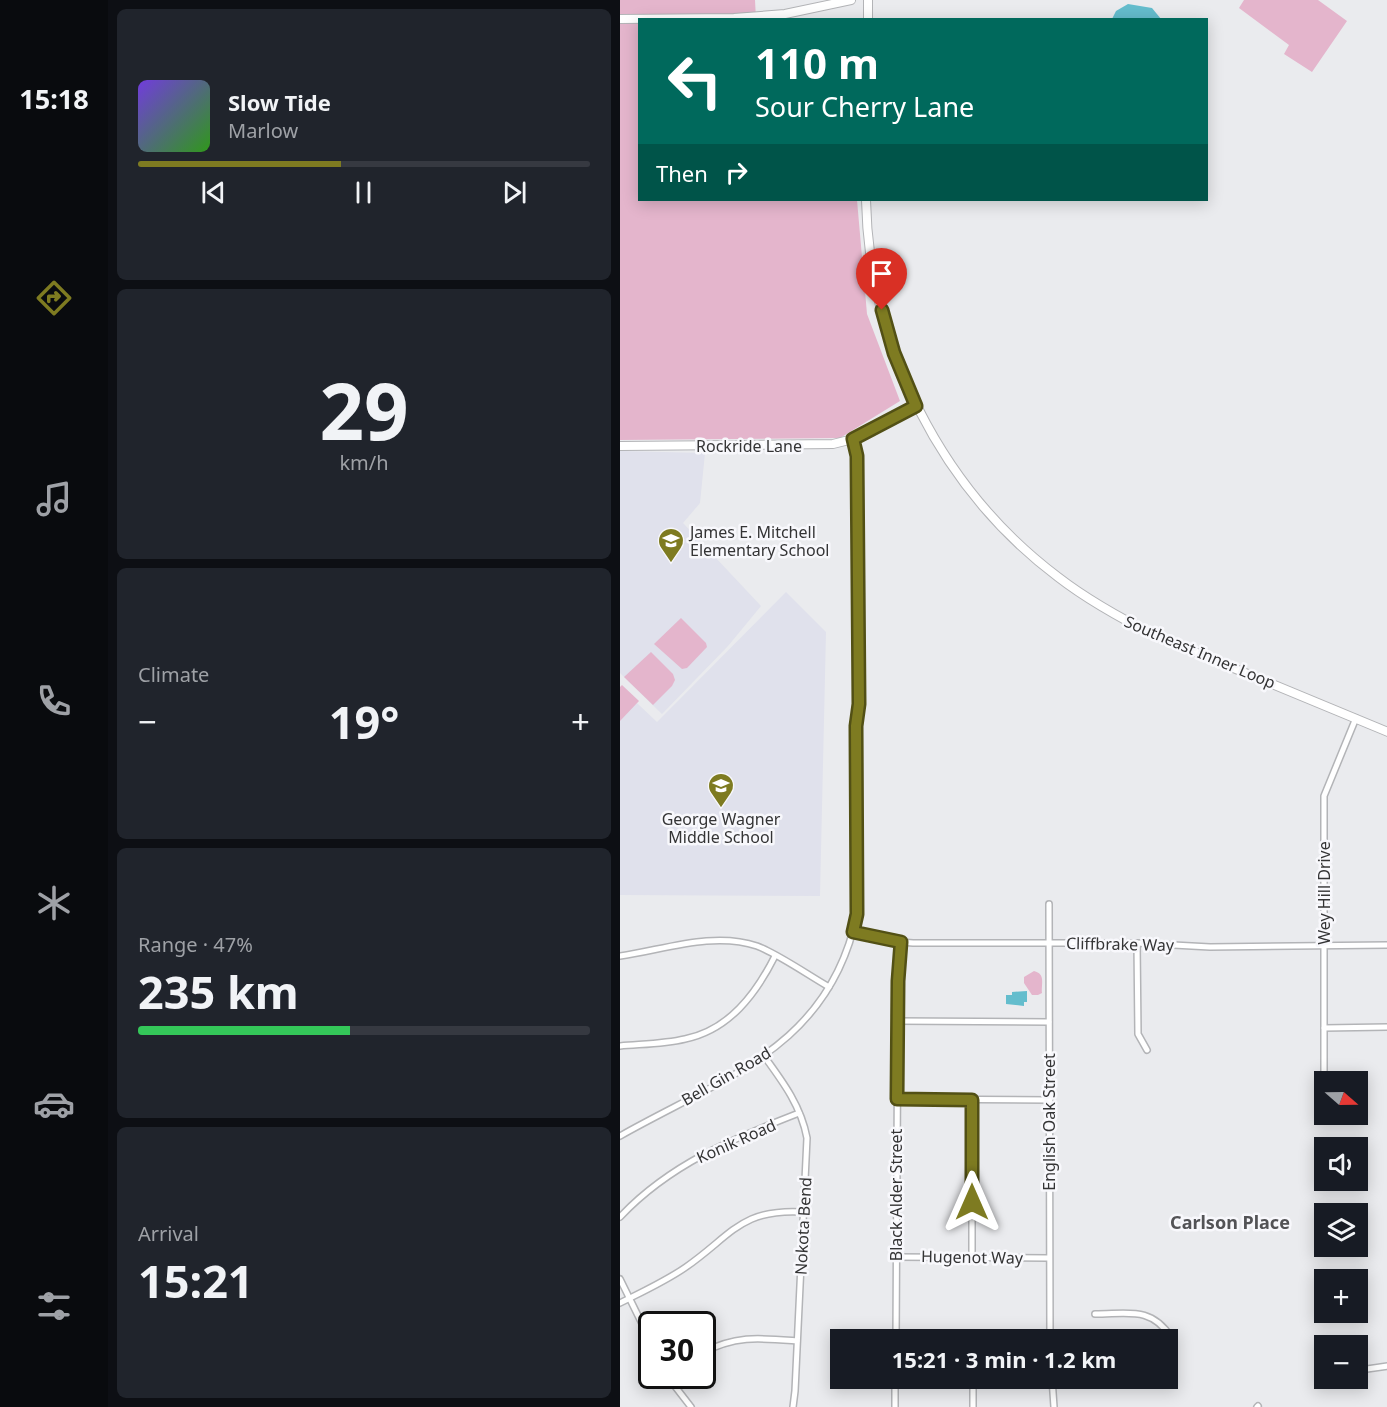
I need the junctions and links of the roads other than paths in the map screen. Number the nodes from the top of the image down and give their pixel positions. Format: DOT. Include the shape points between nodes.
graph roads {
  1 [pos="851,0"];
  2 [pos="868,0"];
  3 [pos="734,18"];
  4 [pos="868,18"];
  5 [pos="620,19"];
  6 [pos="638,19"];
  7 [pos="866,201"];
  8 [pos="916,406"];
  9 [pos="853,439"];
  10 [pos="620,446"];
  11 [pos="1356,718"];
  12 [pos="1388,732"];
  13 [pos="1049,904"];
  14 [pos="853,932"];
  15 [pos="901,942"];
  16 [pos="1049,943"];
  17 [pos="1137,943"];
  18 [pos="1324,945"];
  19 [pos="1388,945"];
  20 [pos="774,956"];
  21 [pos="620,957"];
  22 [pos="829,987"];
  23 [pos="898,1021"];
  24 [pos="1049,1022"];
  25 [pos="1388,1027"];
  26 [pos="1324,1028"];
  27 [pos="620,1046"];
  28 [pos="1147,1050"];
  29 [pos="764,1056"];
  30 [pos="1324,1071"];
  31 [pos="897,1099"];
  32 [pos="972,1100"];
  33 [pos="1049,1100"];
  34 [pos="799,1113"];
  35 [pos="620,1136"];
  36 [pos="804,1212"];
  37 [pos="620,1217"];
  38 [pos="896,1257"];
  39 [pos="972,1257"];
  40 [pos="1048,1258"];
  41 [pos="620,1279"];
  42 [pos="629,1298"];
  43 [pos="620,1303"];
  44 [pos="1095,1314"];
  45 [pos="638,1316"];
  46 [pos="896,1329"];
  47 [pos="1050,1329"];
  48 [pos="1165,1329"];
  49 [pos="797,1341"];
  50 [pos="716,1346"];
  51 [pos="1388,1366"];
  52 [pos="1368,1369"];
  53 [pos="677,1389"];
  54 [pos="895,1389"];
  55 [pos="972,1389"];
  56 [pos="1053,1389"];
  57 [pos="691,1407"];
  58 [pos="792,1407"];
  59 [pos="895,1407"];
  60 [pos="972,1407"];
  61 [pos="1054,1407"];
  1 -- 3 [label="main road" via="785,14"];
  2 -- 4 [label="main road"];
  5 -- 6 [label="main road"];
  7 -- 8 [label="main road, Southeast Inner Loop" via="868,238 886,330"];
  8 -- 9 [label="main road, Rockride Lane"];
  8 -- 11 [label="main road, Southeast Inner Loop" via="951,465 984,508 1058,578 1156,636"];
  9 -- 10 [label="main road, Rockride Lane" via="820,446"];
  9 -- 14 [label="street, Bell Gin Road" via="857,456 859,704 857,914"];
  11 -- 12 [label="main road, Southeast Inner Loop"];
  11 -- 18 [label="street, Wey Hill Drive" via="1324,796"];
  13 -- 16 [label="street, English Oak Street"];
  14 -- 15 [label="street, Cliffbrake Way"];
  14 -- 22 [label="street, Bell Gin Road"];
  15 -- 16 [label="street, Cliffbrake Way"];
  15 -- 23 [label="street, Black Alder Street"];
  16 -- 17 [label="street, Cliffbrake Way"];
  16 -- 24 [label="street, English Oak Street"];
  17 -- 18 [label="street, Cliffbrake Way" via="1219,947"];
  17 -- 28 [label="street" via="1138,1034"];
  18 -- 19 [label="street, Cliffbrake Way"];
  18 -- 26 [label="street, Wey Hill Drive"];
  20 -- 21 [label="street" via="744,943 717,941"];
  20 -- 22 [label="street"];
  20 -- 27 [label="street" via="740,1009 711,1031 685,1039"];
  22 -- 29 [label="street, Bell Gin Road" via="799,1028"];
  23 -- 24 [label="street"];
  23 -- 31 [label="street, Black Alder Street"];
  24 -- 33 [label="street, English Oak Street"];
  25 -- 26 [label="street"];
  26 -- 30 [label="street, Wey Hill Drive"];
  29 -- 34 [label="street, Nokota Bend" via="789,1090"];
  29 -- 35 [label="street, Bell Gin Road"];
  31 -- 32 [label="street"];
  31 -- 38 [label="street, Black Alder Street"];
  32 -- 33 [label="street"];
  32 -- 39 [label="street"];
  33 -- 40 [label="street, English Oak Street"];
  34 -- 36 [label="street, Nokota Bend" via="807,1138"];
  34 -- 37 [label="street, Konik Road" via="697,1157 667,1176"];
  36 -- 42 [label="street" via="767,1213 741,1223 685,1268"];
  36 -- 49 [label="street, Nokota Bend"];
  38 -- 39 [label="street, Hugenot Way"];
  38 -- 46 [label="street, Black Alder Street"];
  39 -- 40 [label="street, Hugenot Way"];
  40 -- 47 [label="street, English Oak Street"];
  41 -- 42 [label="street"];
  42 -- 43 [label="street"];
  42 -- 45 [label="street"];
  44 -- 48 [label="street" via="1146,1315"];
  49 -- 50 [label="street" via="744,1338"];
  49 -- 58 [label="street, Nokota Bend"];
  51 -- 52 [label="street"];
  53 -- 57 [label="street"];
  54 -- 59 [label="street"];
  55 -- 60 [label="street"];
  56 -- 61 [label="street"];
}
